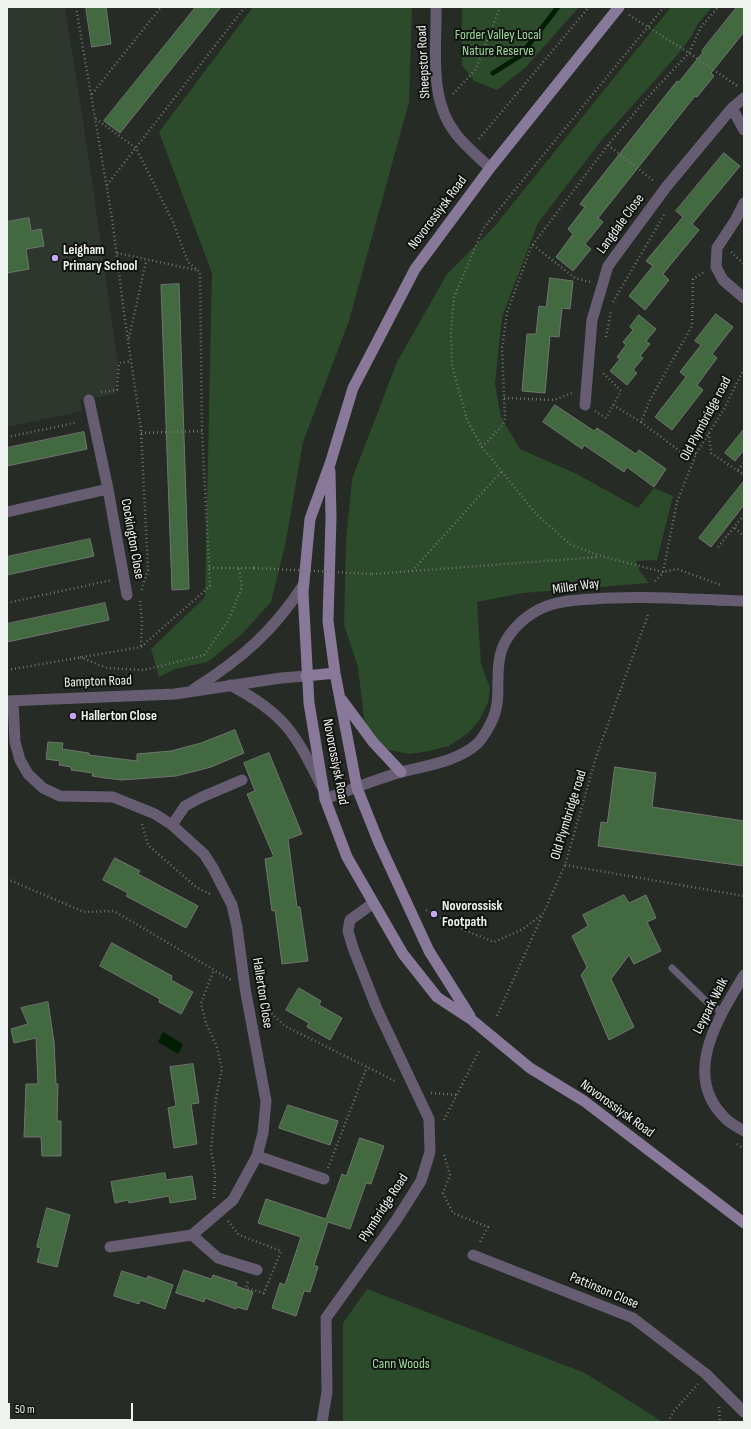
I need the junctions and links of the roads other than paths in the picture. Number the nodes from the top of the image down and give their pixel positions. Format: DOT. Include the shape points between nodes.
graph roads {
  1 [pos="436,7"];
  2 [pos="618,7"];
  3 [pos="744,98"];
  4 [pos="732,108"];
  5 [pos="744,130"];
  6 [pos="490,168"];
  7 [pos="744,203"];
  8 [pos="744,298"];
  9 [pos="89,400"];
  10 [pos="585,405"];
  11 [pos="330,464"];
  12 [pos="108,489"];
  13 [pos="7,512"];
  14 [pos="304,584"];
  15 [pos="127,595"];
  16 [pos="744,601"];
  17 [pos="335,673"];
  18 [pos="306,676"];
  19 [pos="230,685"];
  20 [pos="190,692"];
  21 [pos="340,698"];
  22 [pos="10,701"];
  23 [pos="402,772"];
  24 [pos="242,780"];
  25 [pos="357,788"];
  26 [pos="324,794"];
  27 [pos="172,826"];
  28 [pos="372,904"];
  29 [pos="672,968"];
  30 [pos="744,975"];
  31 [pos="722,1012"];
  32 [pos="472,1020"];
  33 [pos="744,1131"];
  34 [pos="257,1156"];
  35 [pos="324,1179"];
  36 [pos="744,1223"];
  37 [pos="192,1235"];
  38 [pos="110,1247"];
  39 [pos="473,1255"];
  40 [pos="257,1270"];
  41 [pos="744,1412"];
  42 [pos="322,1422"];
  1 -- 6 [label="street, Sheepstor Road" via="437,95 456,134"];
  2 -- 6 [label="main road, Novorossiysk Road"];
  3 -- 4 [label="street, Langdale Close"];
  4 -- 5 [label="street"];
  4 -- 10 [label="street, Langdale Close" via="664,190 608,266 592,320"];
  6 -- 11 [label="main road, Novorossiysk Road" via="415,269 353,388"];
  7 -- 8 [label="street" via="717,248 716,267 723,280"];
  9 -- 12 [label="street, Cockington Close"];
  11 -- 14 [label="main road, Novorossiysk Road" via="310,519"];
  11 -- 17 [label="main road, Novorossiysk Road" via="328,621"];
  12 -- 13 [label="street, Cockington Close"];
  12 -- 15 [label="street, Cockington Close"];
  14 -- 18 [label="main road, Novorossiysk Road"];
  14 -- 20 [label="street, Bampton Road" via="287,610 248,651"];
  16 -- 23 [label="street, Miller Way" via="623,597 569,600 540,609 521,622 508,636 500,655 497,709 479,743 463,754 432,766"];
  17 -- 18 [label="main road"];
  17 -- 21 [label="main road, Novorossiysk Road"];
  18 -- 19 [label="street, Bampton Road"];
  18 -- 26 [label="main road, Novorossiysk Road" via="308,703"];
  19 -- 20 [label="street, Bampton Road"];
  19 -- 26 [label="street" via="274,711 293,732"];
  20 -- 22 [label="street, Bampton Road"];
  21 -- 23 [label="main road" via="374,742"];
  21 -- 25 [label="main road, Novorossiysk Road"];
  22 -- 27 [label="street, Hallerton Close" via="20,760 28,774 43,788 60,796 113,797 155,814"];
  23 -- 25 [label="street, Miller Way"];
  24 -- 27 [label="street" via="185,806"];
  25 -- 26 [label="street, Miller Way"];
  25 -- 32 [label="main road, Novorossiysk Road" via="379,843 429,951"];
  26 -- 28 [label="main road, Novorossiysk Road" via="346,857"];
  27 -- 34 [label="street, Hallerton Close" via="204,854 232,905 266,1101 263,1132"];
  28 -- 32 [label="main road, Novorossiysk Road" via="404,954 437,997"];
  28 -- 42 [label="street, Plymbridge Road" via="350,920 348,931 378,1009 429,1119 430,1152 421,1181 326,1318 327,1392"];
  29 -- 31 [label="lane" via="709,1004"];
  30 -- 31 [label="street, Leypark Walk"];
  31 -- 33 [label="street, Leypark Walk" via="709,1038 705,1068 707,1088 714,1105 726,1120"];
  32 -- 36 [label="main road, Novorossiysk Road" via="530,1068 584,1101"];
  34 -- 35 [label="street"];
  34 -- 37 [label="street, Hallerton Close" via="233,1200"];
  37 -- 38 [label="street"];
  37 -- 40 [label="street" via="218,1258"];
  39 -- 41 [label="street, Pattinson Close" via="633,1318 706,1374"];
}
